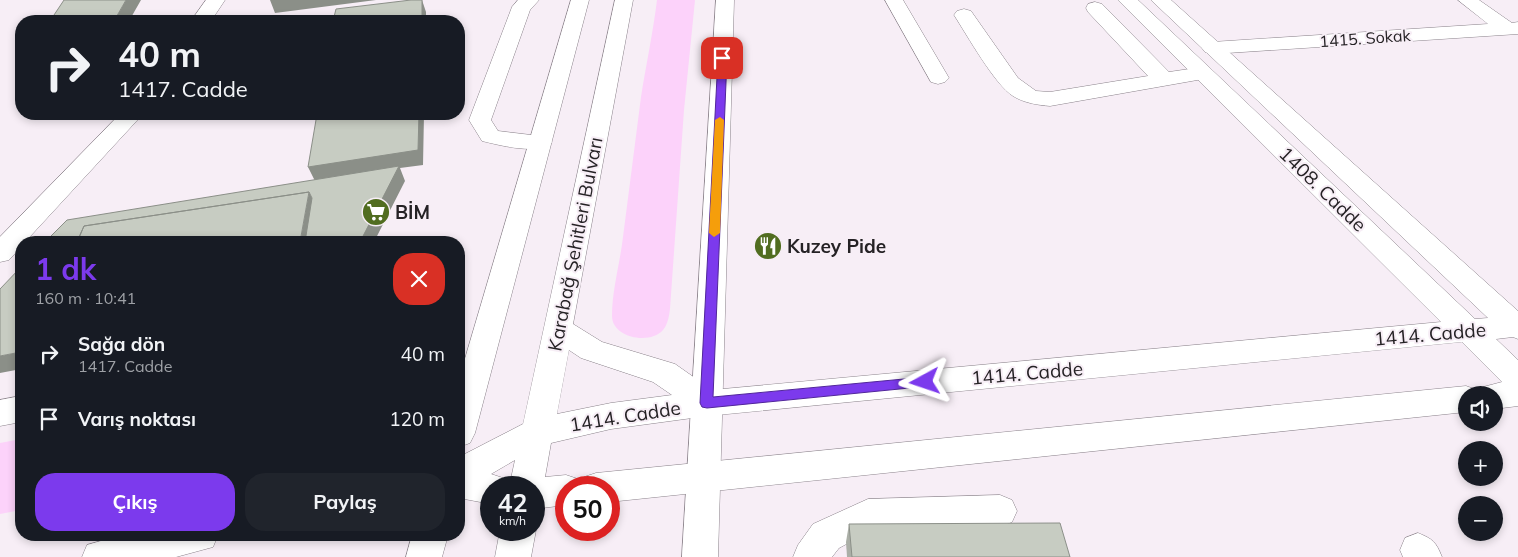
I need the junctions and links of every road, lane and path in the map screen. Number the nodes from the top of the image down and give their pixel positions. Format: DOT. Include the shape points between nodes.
graph roads {
  1 [pos="216,0"];
  2 [pos="530,0"];
  3 [pos="580,0"];
  4 [pos="624,0"];
  5 [pos="725,0"];
  6 [pos="894,0"];
  7 [pos="1127,0"];
  8 [pos="1160,0"];
  9 [pos="1467,0"];
  10 [pos="1094,8"];
  11 [pos="205,15"];
  12 [pos="964,15"];
  13 [pos="1513,29"];
  14 [pos="1212,48"];
  15 [pos="1203,73"];
  16 [pos="938,78"];
  17 [pos="1164,80"];
  18 [pos="126,120"];
  19 [pos="540,142"];
  20 [pos="16,236"];
  21 [pos="15,237"];
  22 [pos="0,253"];
  23 [pos="1517,327"];
  24 [pos="558,329"];
  25 [pos="1468,331"];
  26 [pos="1518,379"];
  27 [pos="1518,393"];
  28 [pos="1503,395"];
  29 [pos="1458,399"];
  30 [pos="707,403"];
  31 [pos="15,410"];
  32 [pos="465,411"];
  33 [pos="0,413"];
  34 [pos="538,432"];
  35 [pos="465,471"];
  36 [pos="529,476"];
  37 [pos="703,476"];
  38 [pos="465,484"];
  39 [pos="620,485"];
  40 [pos="480,487"];
  41 [pos="1000,511"];
  42 [pos="103,541"];
  43 [pos="172,541"];
  44 [pos="428,541"];
  45 [pos="516,541"];
  46 [pos="99,557"];
  47 [pos="424,557"];
  48 [pos="512,557"];
  49 [pos="700,557"];
  50 [pos="811,557"];
  1 -- 11 [label="main road"];
  2 -- 19 [label="main road" via="521,7 480,120 490,136"];
  3 -- 19 [label="main road"];
  4 -- 24 [label="main road, Karabağ Şehitleri Bulvarı"];
  5 -- 30 [label="main road"];
  6 -- 16 [label="main road"];
  7 -- 15 [label="main road, 1408. Cadde"];
  8 -- 14 [label="main road, 1408. Cadde"];
  9 -- 13 [label="main road"];
  10 -- 17 [label="main road"];
  12 -- 17 [label="main road" via="1010,83 1018,91 1035,98 1050,99"];
  13 -- 14 [label="main road, 1415. Sokak"];
  14 -- 23 [label="main road, 1408. Cadde"];
  15 -- 17 [label="main road"];
  15 -- 25 [label="main road, 1408. Cadde"];
  18 -- 20 [label="main road"];
  19 -- 32 [label="main road"];
  21 -- 22 [label="main road"];
  23 -- 25 [label="main road, 1414. Cadde"];
  24 -- 30 [label="main road" via="592,350 664,372"];
  24 -- 34 [label="main road, Karabağ Şehitleri Bulvarı"];
  25 -- 26 [label="main road, 1408. Cadde"];
  25 -- 30 [label="main road, 1414. Cadde"];
  27 -- 28 [label="main road"];
  29 -- 37 [label="main road"];
  30 -- 34 [label="main road, 1414. Cadde" via="610,416"];
  30 -- 37 [label="main road"];
  31 -- 33 [label="main road"];
  34 -- 35 [label="main road, 1414. Cadde"];
  34 -- 36 [label="main road, Karabağ Şehitleri Bulvarı"];
  37 -- 39 [label="main road"];
  37 -- 49 [label="main road"];
  38 -- 40 [label="main road"];
  41 -- 50 [label="main road" via="868,515 826,536"];
  42 -- 46 [label="main road"];
  43 -- 46 [label="main road"];
  44 -- 47 [label="main road"];
  45 -- 48 [label="main road"];
}
